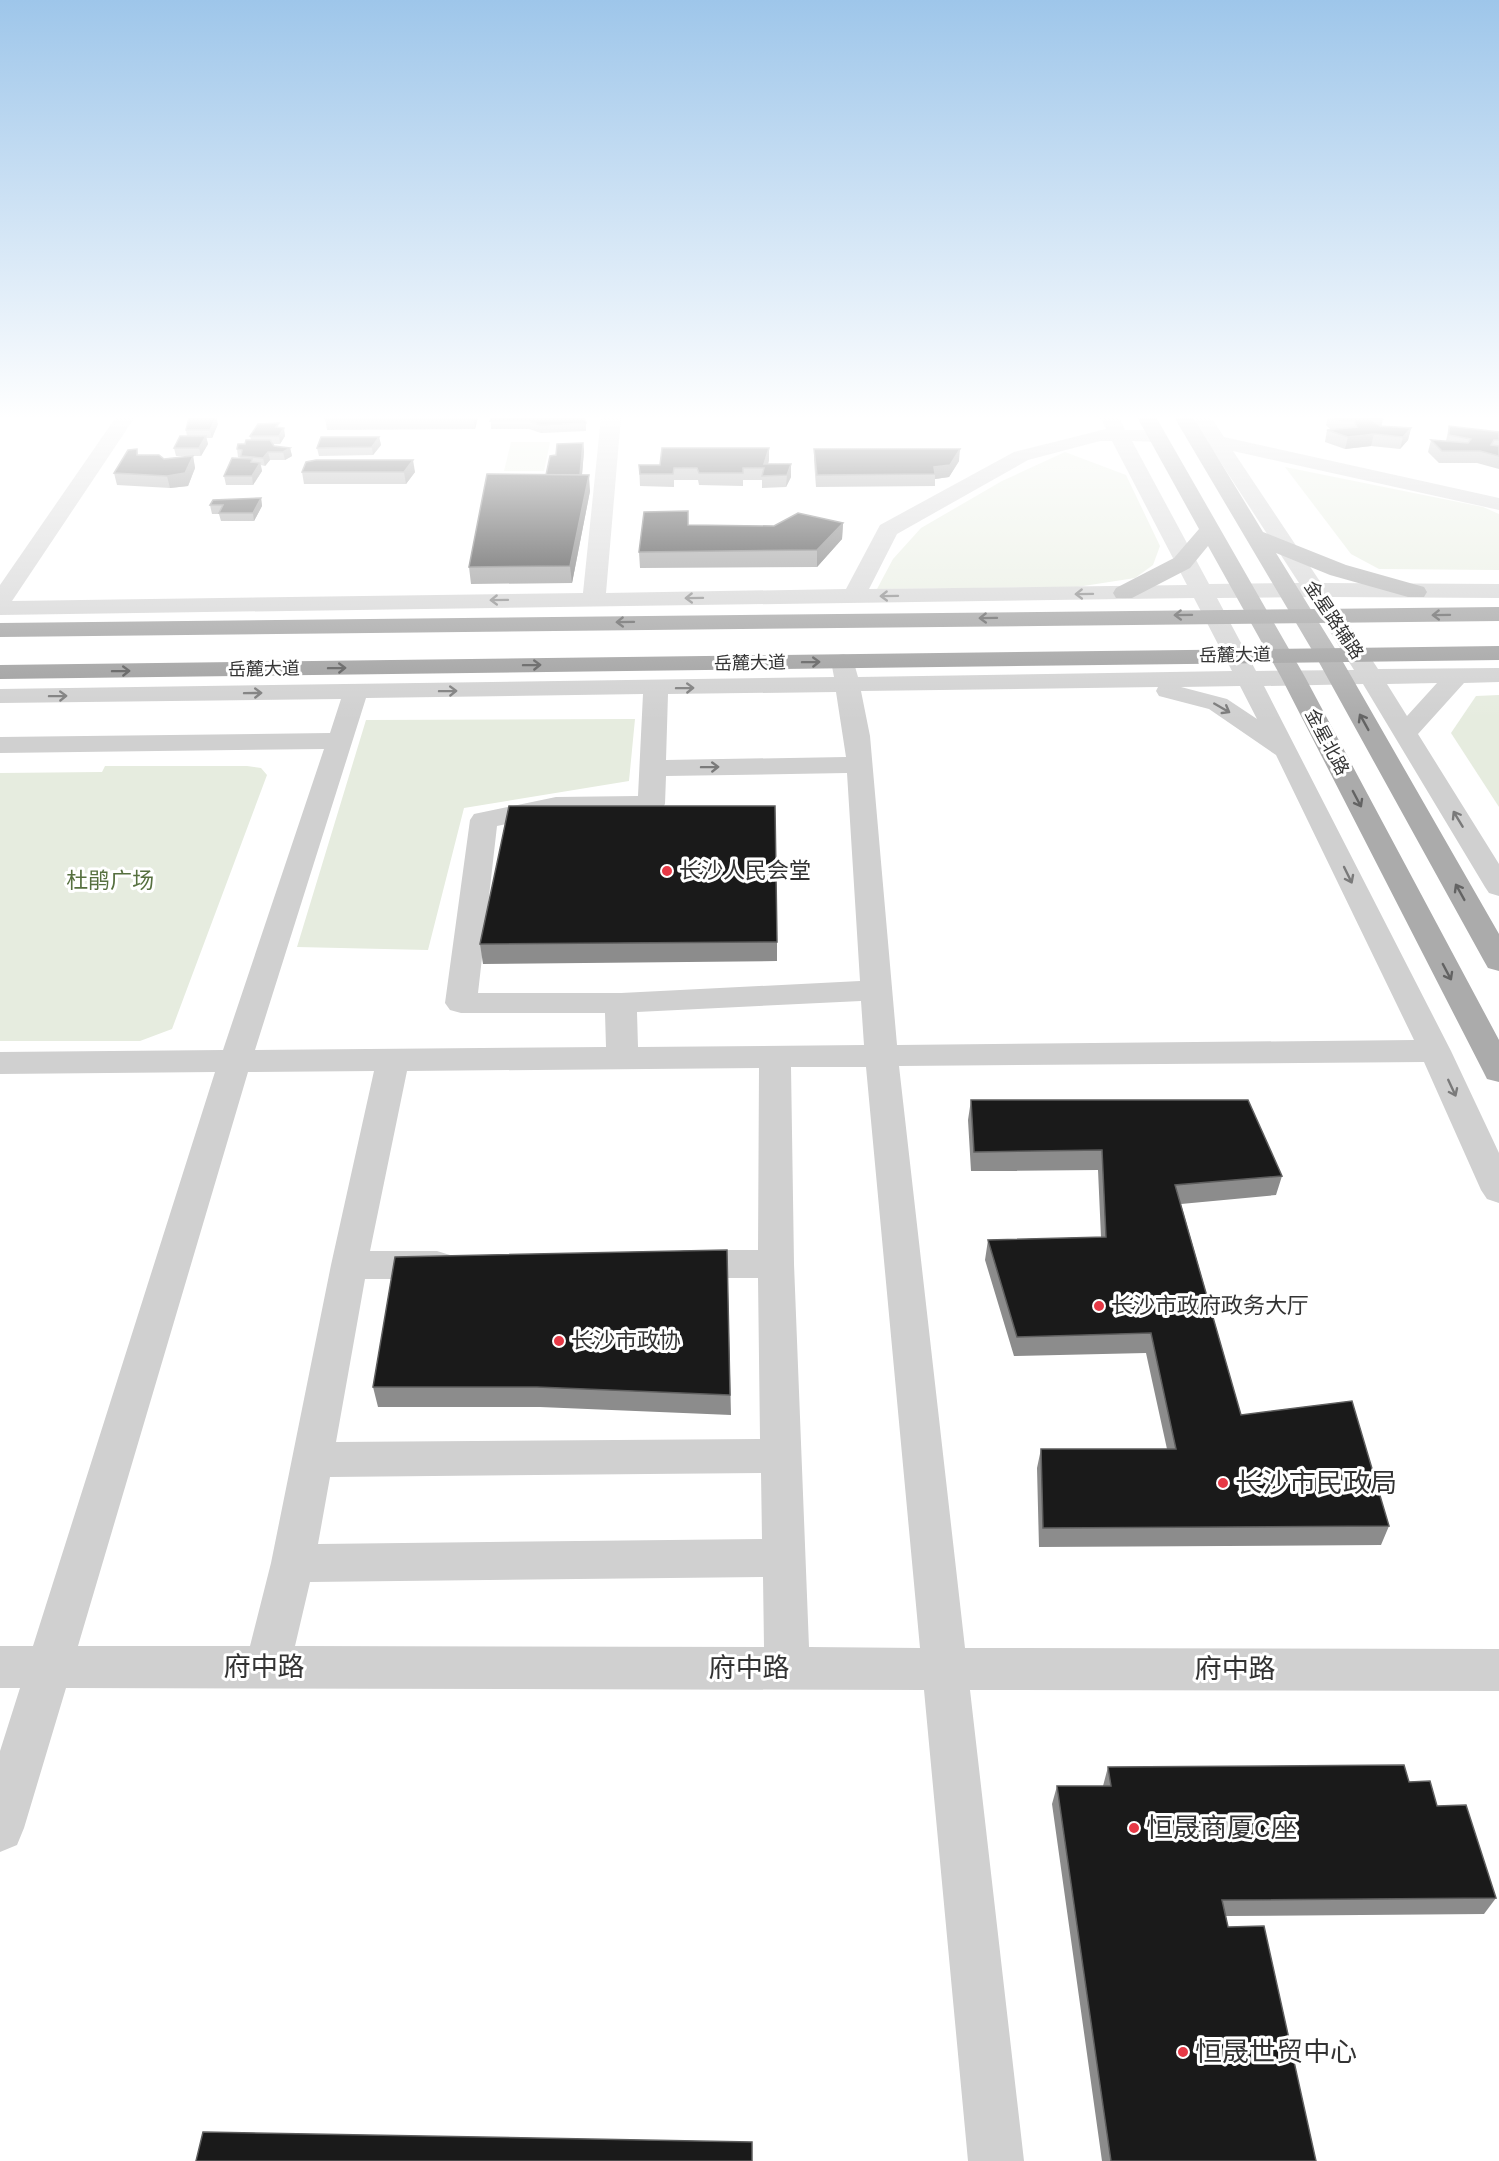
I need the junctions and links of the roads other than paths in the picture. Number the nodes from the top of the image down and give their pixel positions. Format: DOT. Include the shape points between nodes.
graph roads {
  1 [pos="57,518"];
  2 [pos="602,518"];
  3 [pos="910,518"];
  4 [pos="1163,518"];
  5 [pos="1202,518"];
  6 [pos="1244,518"];
  7 [pos="1263,518"];
  8 [pos="1209,531"];
  9 [pos="1254,537"];
  10 [pos="1286,549"];
  11 [pos="1185,559"];
  12 [pos="1286,590"];
  13 [pos="1315,591"];
  14 [pos="1499,591"];
  15 [pos="1202,592"];
  16 [pos="1244,592"];
  17 [pos="1416,592"];
  18 [pos="1124,593"];
  19 [pos="854,596"];
  20 [pos="594,599"];
  21 [pos="0,602"];
  22 [pos="0,608"];
  23 [pos="1499,614"];
  24 [pos="1214,615"];
  25 [pos="1257,615"];
  26 [pos="1302,616"];
  27 [pos="1332,616"];
  28 [pos="0,630"];
  29 [pos="1499,653"];
  30 [pos="1358,654"];
  31 [pos="1235,655"];
  32 [pos="1280,655"];
  33 [pos="1333,666"];
  34 [pos="0,672"];
  35 [pos="845,673"];
  36 [pos="1499,675"];
  37 [pos="1371,676"];
  38 [pos="1457,676"];
  39 [pos="1247,678"];
  40 [pos="1293,678"];
  41 [pos="1126,680"];
  42 [pos="656,688"];
  43 [pos="356,692"];
  44 [pos="0,696"];
  45 [pos="1406,734"];
  46 [pos="340,741"];
  47 [pos="0,746"];
  48 [pos="1287,751"];
  49 [pos="859,765"];
  50 [pos="652,768"];
  51 [pos="1499,887"];
  52 [pos="1499,961"];
  53 [pos="876,990"];
  54 [pos="621,1003"];
  55 [pos="1435,1051"];
  56 [pos="776,1056"];
  57 [pos="882,1056"];
  58 [pos="622,1058"];
  59 [pos="393,1059"];
  60 [pos="236,1062"];
  61 [pos="0,1063"];
  62 [pos="1499,1071"];
  63 [pos="1499,1190"];
  64 [pos="645,1264"];
  65 [pos="776,1264"];
  66 [pos="349,1265"];
  67 [pos="468,1265"];
  68 [pos="782,1456"];
  69 [pos="314,1460"];
  70 [pos="784,1558"];
  71 [pos="293,1563"];
  72 [pos="49,1666"];
  73 [pos="0,1667"];
  74 [pos="267,1667"];
  75 [pos="787,1668"];
  76 [pos="945,1668"];
  77 [pos="1499,1670"];
  78 [pos="0,1828"];
  79 [pos="996,2161"];
  1 -- 21 [label="street"];
  2 -- 20 [label="street"];
  3 -- 19 [label="street" via="888,530"];
  4 -- 11 [label="street"];
  5 -- 8 [label="main road, 金星北路"];
  6 -- 9 [label="main road, 金星北路"];
  7 -- 10 [label="street, 金星路辅路"];
  8 -- 11 [label="main road"];
  8 -- 16 [label="main road, 金星北路"];
  9 -- 10 [label="main road"];
  9 -- 12 [label="main road, 金星北路"];
  10 -- 13 [label="street, 金星路辅路"];
  10 -- 17 [label="main road" via="1338,570"];
  11 -- 15 [label="street"];
  11 -- 18 [label="main road"];
  12 -- 13 [label="street"];
  12 -- 16 [label="street"];
  12 -- 26 [label="main road, 金星北路"];
  13 -- 17 [label="street"];
  13 -- 27 [label="street, 金星路辅路"];
  14 -- 17 [label="street"];
  15 -- 16 [label="street"];
  15 -- 18 [label="street"];
  15 -- 24 [label="street"];
  16 -- 25 [label="main road, 金星北路"];
  18 -- 19 [label="street, one-way"];
  19 -- 20 [label="street, one-way"];
  20 -- 22 [label="street, one-way"];
  23 -- 27 [label="highway, 岳麓大道, one-way"];
  24 -- 25 [label="highway, 岳麓大道"];
  24 -- 28 [label="highway, 岳麓大道, one-way"];
  24 -- 31 [label="street"];
  25 -- 26 [label="highway, 岳麓大道"];
  25 -- 32 [label="main road, 金星北路"];
  26 -- 27 [label="highway, 岳麓大道"];
  26 -- 33 [label="main road, 金星北路"];
  27 -- 30 [label="street, 金星路辅路"];
  29 -- 30 [label="highway, 岳麓大道"];
  30 -- 33 [label="highway, 岳麓大道"];
  30 -- 37 [label="street, 金星路辅路"];
  31 -- 32 [label="highway, 岳麓大道"];
  31 -- 35 [label="highway, 岳麓大道"];
  31 -- 39 [label="street"];
  32 -- 33 [label="highway, 岳麓大道"];
  32 -- 40 [label="main road, 金星北路"];
  33 -- 37 [label="street"];
  33 -- 40 [label="street"];
  52 -- 33 [label="main road, 金星北路, one-way"];
  34 -- 35 [label="highway, 岳麓大道, one-way"];
  35 -- 41 [label="street"];
  42 -- 35 [label="street, one-way"];
  35 -- 49 [label="street"];
  36 -- 38 [label="street"];
  37 -- 38 [label="street"];
  37 -- 45 [label="street, 金星路辅路"];
  38 -- 45 [label="street"];
  39 -- 40 [label="street"];
  39 -- 41 [label="street"];
  39 -- 48 [label="street"];
  40 -- 62 [label="main road, 金星北路, one-way"];
  41 -- 48 [label="street, one-way" via="1218,704"];
  43 -- 42 [label="street, one-way"];
  42 -- 50 [label="street"];
  44 -- 43 [label="street, one-way"];
  43 -- 46 [label="street"];
  51 -- 45 [label="street, 金星路辅路, one-way"];
  46 -- 47 [label="street"];
  46 -- 60 [label="street"];
  48 -- 55 [label="street, one-way"];
  50 -- 49 [label="street, one-way"];
  49 -- 53 [label="street"];
  50 -- 54 [label="street" via="651,804 556,805 484,820 461,1003"];
  53 -- 54 [label="street"];
  53 -- 57 [label="street"];
  54 -- 58 [label="street"];
  55 -- 57 [label="street"];
  55 -- 63 [label="street, one-way"];
  56 -- 57 [label="street"];
  56 -- 58 [label="street"];
  56 -- 65 [label="street"];
  57 -- 76 [label="street"];
  58 -- 59 [label="street"];
  59 -- 60 [label="street"];
  59 -- 66 [label="street"];
  60 -- 61 [label="street"];
  60 -- 72 [label="street"];
  64 -- 65 [label="street"];
  65 -- 68 [label="street"];
  66 -- 67 [label="street"];
  66 -- 69 [label="street"];
  68 -- 69 [label="street"];
  68 -- 70 [label="street"];
  69 -- 71 [label="street"];
  70 -- 71 [label="street"];
  70 -- 75 [label="street"];
  71 -- 74 [label="street"];
  72 -- 73 [label="street, 府中路"];
  72 -- 74 [label="street, 府中路"];
  72 -- 78 [label="street"];
  74 -- 75 [label="street, 府中路"];
  75 -- 76 [label="street, 府中路"];
  76 -- 77 [label="street, 府中路"];
  76 -- 79 [label="street"];
}
